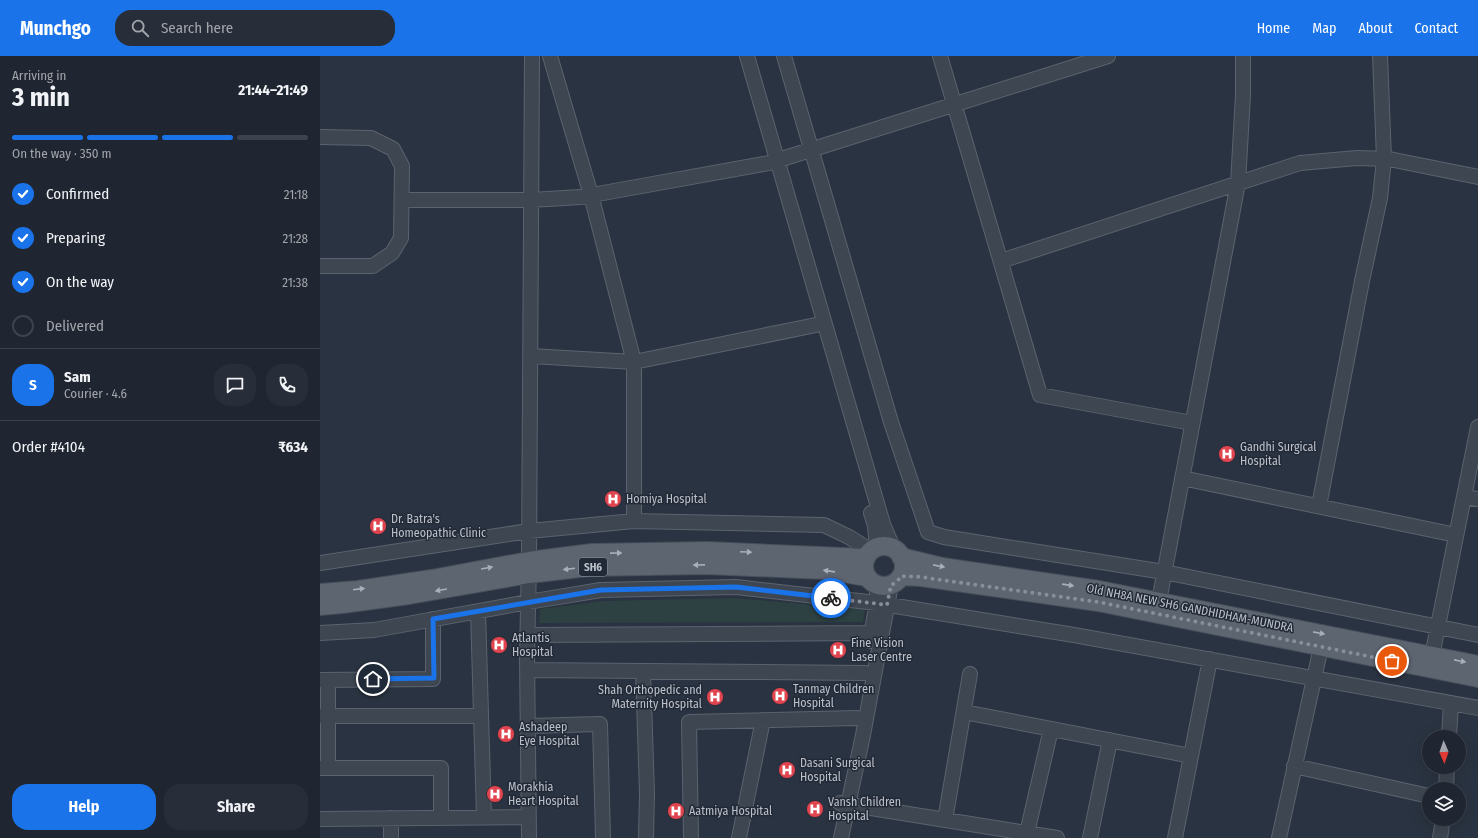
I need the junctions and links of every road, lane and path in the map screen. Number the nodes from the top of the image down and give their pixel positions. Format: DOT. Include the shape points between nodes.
graph roads {
  1 [pos="532,56"];
  2 [pos="550,56"];
  3 [pos="738,56"];
  4 [pos="747,56"];
  5 [pos="784,56"];
  6 [pos="940,56"];
  7 [pos="1108,56"];
  8 [pos="1243,56"];
  9 [pos="1380,56"];
  10 [pos="954,105"];
  11 [pos="320,137"];
  12 [pos="812,150"];
  13 [pos="1384,159"];
  14 [pos="773,162"];
  15 [pos="1478,177"];
  16 [pos="1238,183"];
  17 [pos="591,195"];
  18 [pos="402,200"];
  19 [pos="531,200"];
  20 [pos="1001,261"];
  21 [pos="320,266"];
  22 [pos="816,325"];
  23 [pos="531,356"];
  24 [pos="634,362"];
  25 [pos="1192,423"];
  26 [pos="1478,427"];
  27 [pos="1182,478"];
  28 [pos="1464,497"];
  29 [pos="1478,500"];
  30 [pos="1319,506"];
  31 [pos="634,521"];
  32 [pos="529,532"];
  33 [pos="1456,534"];
  34 [pos="882,553"];
  35 [pos="320,563"];
  36 [pos="529,568"];
  37 [pos="1164,572"];
  38 [pos="884,581"];
  39 [pos="320,592"];
  40 [pos="528,602"];
  41 [pos="1159,602"];
  42 [pos="882,604"];
  43 [pos="320,606"];
  44 [pos="478,611"];
  45 [pos="433,619"];
  46 [pos="1438,626"];
  47 [pos="320,633"];
  48 [pos="872,633"];
  49 [pos="528,635"];
  50 [pos="1478,635"];
  51 [pos="1320,647"];
  52 [pos="1432,656"];
  53 [pos="1210,659"];
  54 [pos="1478,665"];
  55 [pos="527,670"];
  56 [pos="643,671"];
  57 [pos="865,673"];
  58 [pos="970,674"];
  59 [pos="1313,678"];
  60 [pos="1478,678"];
  61 [pos="324,680"];
  62 [pos="1451,703"];
  63 [pos="1478,708"];
  64 [pos="964,712"];
  65 [pos="324,716"];
  66 [pos="481,716"];
  67 [pos="857,718"];
  68 [pos="763,720"];
  69 [pos="528,726"];
  70 [pos="1051,728"];
  71 [pos="1449,730"];
  72 [pos="1110,740"];
  73 [pos="1191,756"];
  74 [pos="1294,766"];
  75 [pos="324,768"];
  76 [pos="1422,794"];
  77 [pos="844,803"];
  78 [pos="484,817"];
  79 [pos="528,817"];
  80 [pos="391,818"];
  81 [pos="441,818"];
  82 [pos="320,819"];
  83 [pos="945,820"];
  84 [pos="1442,826"];
  85 [pos="1027,833"];
  86 [pos="391,838"];
  87 [pos="528,838"];
  88 [pos="603,838"];
  89 [pos="646,838"];
  90 [pos="692,838"];
  91 [pos="739,838"];
  92 [pos="832,838"];
  93 [pos="841,838"];
  94 [pos="1058,838"];
  95 [pos="1090,838"];
  96 [pos="1175,838"];
  97 [pos="1279,838"];
  98 [pos="1440,838"];
  1 -- 19 [label="street"];
  2 -- 17 [label="street"];
  3 -- 14 [label="street"];
  4 -- 14 [label="street"];
  5 -- 12 [label="street"];
  6 -- 10 [label="street"];
  7 -- 10 [label="street"];
  8 -- 16 [label="street"];
  9 -- 13 [label="street"];
  10 -- 12 [label="street"];
  10 -- 20 [label="street"];
  11 -- 18 [label="street" via="371,138 393,149 402,166"];
  12 -- 14 [label="street"];
  12 -- 37 [label="street" via="891,422 928,532 944,537"];
  13 -- 15 [label="street"];
  13 -- 16 [label="street" via="1356,158 1300,163"];
  13 -- 30 [label="street" via="1380,198"];
  14 -- 17 [label="street"];
  14 -- 22 [label="street"];
  14 -- 34 [label="street" via="883,524"];
  16 -- 20 [label="street"];
  16 -- 25 [label="street"];
  17 -- 19 [label="street"];
  17 -- 24 [label="street"];
  18 -- 19 [label="street"];
  18 -- 21 [label="street" via="402,238 392,253 373,266"];
  19 -- 23 [label="street"];
  20 -- 25 [label="street" via="1040,395"];
  22 -- 24 [label="street"];
  22 -- 34 [label="street"];
  23 -- 24 [label="street"];
  23 -- 32 [label="street"];
  24 -- 31 [label="street"];
  25 -- 27 [label="street"];
  26 -- 28 [label="street"];
  27 -- 30 [label="street"];
  27 -- 37 [label="street"];
  28 -- 29 [label="street"];
  28 -- 33 [label="street"];
  30 -- 33 [label="street"];
  31 -- 32 [label="street"];
  31 -- 34 [label="street" via="824,525"];
  32 -- 35 [label="street"];
  32 -- 36 [label="street"];
  33 -- 46 [label="street"];
  36 -- 34 [label="main road, SH6, one-way" via="592,553"];
  34 -- 38 [label="main road" via="864,565 865,572"];
  34 -- 38 [label="main road" via="903,561 904,568"];
  34 -- 41 [label="main road, Old NH8A NEW SH6 GANDHIDHAM-MUNDRA / SH6, one-way" via="942,566 1099,590"];
  38 -- 36 [label="main road, SH6, one-way" via="825,570 706,565"];
  39 -- 36 [label="main road, SH6, one-way" via="358,590"];
  36 -- 40 [label="street"];
  36 -- 43 [label="main road, SH6, one-way" via="409,595"];
  37 -- 41 [label="street"];
  37 -- 46 [label="street"];
  38 -- 42 [label="street"];
  38 -- 51 [label="main road, SH6" via="921,577 1098,602"];
  40 -- 42 [label="street" via="601,590 736,587"];
  40 -- 44 [label="street"];
  40 -- 49 [label="street"];
  41 -- 52 [label="main road, Old NH8A NEW SH6 GANDHIDHAM-MUNDRA / SH6, one-way"];
  42 -- 48 [label="street"];
  42 -- 53 [label="street"];
  42 -- 77 [label="street" via="863,735"];
  44 -- 45 [label="street"];
  44 -- 66 [label="street"];
  45 -- 47 [label="street" via="374,630"];
  45 -- 61 [label="street" via="434,678"];
  46 -- 50 [label="street"];
  46 -- 52 [label="street"];
  48 -- 49 [label="street"];
  48 -- 57 [label="street"];
  49 -- 55 [label="street"];
  51 -- 59 [label="street"];
  51 -- 60 [label="main road, SH6"];
  52 -- 54 [label="main road, Old NH8A NEW SH6 GANDHIDHAM-MUNDRA / SH6, one-way"];
  53 -- 59 [label="street"];
  53 -- 73 [label="street"];
  55 -- 56 [label="street"];
  55 -- 69 [label="street"];
  56 -- 57 [label="street"];
  56 -- 89 [label="street"];
  57 -- 67 [label="street"];
  58 -- 64 [label="street"];
  59 -- 62 [label="street"];
  59 -- 74 [label="street"];
  61 -- 65 [label="street"];
  62 -- 63 [label="street"];
  62 -- 71 [label="street"];
  64 -- 70 [label="street"];
  64 -- 83 [label="street"];
  65 -- 66 [label="street"];
  65 -- 75 [label="street"];
  66 -- 78 [label="street"];
  67 -- 68 [label="street"];
  67 -- 77 [label="street"];
  68 -- 90 [label="street" via="690,722"];
  68 -- 91 [label="street"];
  69 -- 79 [label="street"];
  69 -- 88 [label="street" via="600,724"];
  70 -- 72 [label="street"];
  70 -- 85 [label="street"];
  72 -- 73 [label="street"];
  72 -- 95 [label="street"];
  73 -- 96 [label="street"];
  74 -- 76 [label="street"];
  74 -- 97 [label="street"];
  75 -- 81 [label="street" via="441,768"];
  77 -- 83 [label="street"];
  77 -- 92 [label="street"];
  77 -- 93 [label="street"];
  78 -- 79 [label="street"];
  78 -- 81 [label="street"];
  79 -- 87 [label="street"];
  80 -- 81 [label="street"];
  80 -- 82 [label="street"];
  80 -- 86 [label="street"];
  83 -- 85 [label="street"];
  84 -- 98 [label="street"];
  85 -- 94 [label="street"];
}
